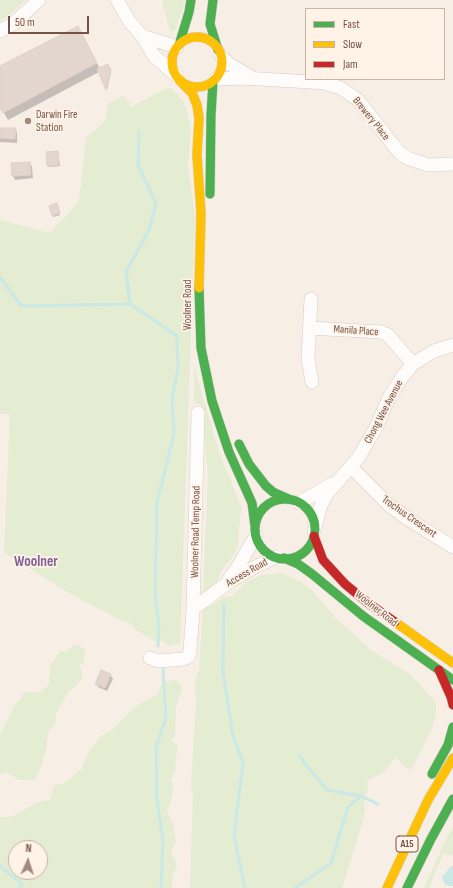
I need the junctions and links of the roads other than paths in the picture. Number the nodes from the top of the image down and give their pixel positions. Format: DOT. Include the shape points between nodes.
graph roads {
  1 [pos="39,0"];
  2 [pos="117,0"];
  3 [pos="192,0"];
  4 [pos="213,0"];
  5 [pos="0,31"];
  6 [pos="142,36"];
  7 [pos="178,46"];
  8 [pos="220,53"];
  9 [pos="178,78"];
  10 [pos="214,80"];
  11 [pos="260,80"];
  12 [pos="453,164"];
  13 [pos="210,205"];
  14 [pos="209,264"];
  15 [pos="310,299"];
  16 [pos="309,328"];
  17 [pos="210,334"];
  18 [pos="453,345"];
  19 [pos="413,364"];
  20 [pos="312,382"];
  21 [pos="198,413"];
  22 [pos="236,438"];
  23 [pos="347,471"];
  24 [pos="294,501"];
  25 [pos="256,531"];
  26 [pos="314,533"];
  27 [pos="453,547"];
  28 [pos="280,557"];
  29 [pos="218,590"];
  30 [pos="193,609"];
  31 [pos="440,654"];
  32 [pos="453,657"];
  33 [pos="150,658"];
  34 [pos="453,662"];
  35 [pos="438,670"];
  36 [pos="453,680"];
  37 [pos="453,705"];
  38 [pos="453,727"];
  39 [pos="453,758"];
  40 [pos="453,799"];
  41 [pos="428,800"];
  42 [pos="387,888"];
  43 [pos="407,888"];
  1 -- 5 [label="street" via="14,23"];
  2 -- 6 [label="street"];
  3 -- 7 [label="main road"];
  4 -- 8 [label="main road" via="210,24"];
  6 -- 7 [label="street"];
  6 -- 9 [label="street" via="154,56"];
  7 -- 8 [label="main road" via="187,40 198,38 210,41"];
  7 -- 9 [label="main road" via="172,61"];
  8 -- 10 [label="main road" via="221,68"];
  8 -- 11 [label="street" via="234,68"];
  9 -- 10 [label="main road" via="187,85 199,87"];
  9 -- 25 [label="main road, Woolner Road" via="192,93 199,118 197,155 202,213 199,303 201,348 212,402 229,452 252,503"];
  10 -- 11 [label="street, Brewery Place"];
  10 -- 13 [label="main road"];
  11 -- 12 [label="street, Brewery Place" via="318,82 341,88 358,100 398,151 407,158 428,165"];
  14 -- 17 [label="main road, Woolner Road"];
  15 -- 16 [label="street"];
  16 -- 19 [label="street, Manila Place" via="381,332 388,335"];
  16 -- 20 [label="street" via="308,359"];
  18 -- 19 [label="street, Chong Wee Avenue" via="430,353"];
  19 -- 23 [label="street, Chong Wee Avenue" via="393,390 370,440"];
  21 -- 30 [label="street, Woolner Road Temp Road"];
  22 -- 24 [label="main road" via="259,478 274,492"];
  23 -- 24 [label="street, Chong Wee Avenue" via="329,486"];
  23 -- 26 [label="street, Chong Wee Avenue" via="324,499"];
  23 -- 27 [label="street, Trochus Crescent" via="408,519"];
  24 -- 25 [label="main road" via="276,500 265,506 257,518"];
  24 -- 26 [label="main road" via="310,512"];
  25 -- 28 [label="main road" via="264,550"];
  25 -- 29 [label="street, Access Road" via="237,568"];
  26 -- 28 [label="main road" via="309,546 302,553 294,557"];
  26 -- 31 [label="main road, Woolner Road" via="323,560 336,576 368,603"];
  28 -- 29 [label="street, Access Road" via="247,571"];
  28 -- 35 [label="main road, Woolner Road" via="298,564 312,574 363,616"];
  29 -- 30 [label="street, Access Road"];
  30 -- 33 [label="street, Woolner Road Temp Road" via="189,656 184,660 158,661"];
  31 -- 32 [label="main road"];
  31 -- 34 [label="main road, Woolner Road"];
  35 -- 36 [label="main road, Woolner Road"];
  35 -- 37 [label="main road"];
  38 -- 41 [label="main road" via="448,745 430,778"];
  39 -- 41 [label="main road, A15"];
  40 -- 43 [label="main road, A15"];
  41 -- 42 [label="main road, A15"];
}
